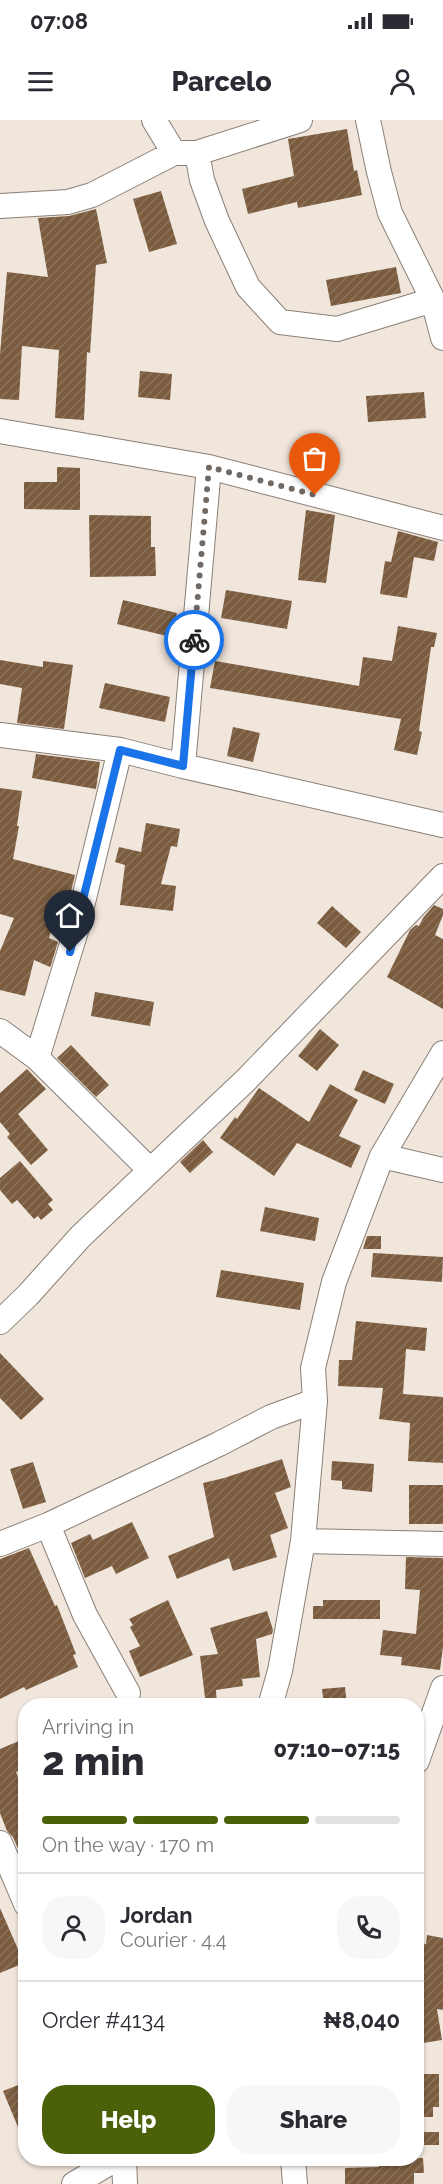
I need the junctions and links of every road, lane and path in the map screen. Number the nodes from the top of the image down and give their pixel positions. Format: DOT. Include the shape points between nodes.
graph roads {
  1 [pos="154,120"];
  2 [pos="300,120"];
  3 [pos="368,120"];
  4 [pos="186,153"];
  5 [pos="0,206"];
  6 [pos="433,300"];
  7 [pos="443,338"];
  8 [pos="0,432"];
  9 [pos="209,467"];
  10 [pos="443,528"];
  11 [pos="0,735"];
  12 [pos="120,750"];
  13 [pos="183,766"];
  14 [pos="443,825"];
  15 [pos="443,876"];
  16 [pos="0,1031"];
  17 [pos="443,1053"];
  18 [pos="37,1058"];
  19 [pos="382,1156"];
  20 [pos="150,1170"];
  21 [pos="443,1170"];
  22 [pos="0,1322"];
  23 [pos="315,1401"];
  24 [pos="48,1525"];
  25 [pos="303,1541"];
  26 [pos="0,1544"];
  27 [pos="443,1544"];
  28 [pos="443,1688"];
  29 [pos="128,1693"];
  30 [pos="272,1698"];
  31 [pos="424,1741"];
  32 [pos="0,1843"];
  33 [pos="17,1890"];
  34 [pos="116,2166"];
  35 [pos="294,2166"];
  36 [pos="74,2184"];
  37 [pos="295,2184"];
  1 -- 4 [label="street"];
  2 -- 4 [label="street"];
  3 -- 6 [label="street" via="390,213"];
  4 -- 5 [label="street" via="68,202"];
  4 -- 6 [label="street" via="202,180 248,287 280,322 337,329"];
  6 -- 7 [label="street"];
  8 -- 9 [label="street"];
  9 -- 10 [label="street"];
  9 -- 13 [label="street"];
  11 -- 12 [label="street"];
  12 -- 13 [label="street"];
  12 -- 18 [label="street" via="76,931"];
  13 -- 14 [label="street"];
  15 -- 20 [label="street" via="246,1080"];
  16 -- 18 [label="street"];
  17 -- 19 [label="street"];
  18 -- 20 [label="street"];
  19 -- 21 [label="street"];
  19 -- 23 [label="street" via="334,1282 313,1368"];
  20 -- 22 [label="street"];
  23 -- 24 [label="street" via="271,1417"];
  23 -- 25 [label="street"];
  24 -- 26 [label="street"];
  24 -- 29 [label="street" via="85,1615"];
  25 -- 27 [label="street"];
  25 -- 30 [label="street"];
  28 -- 31 [label="street"];
  32 -- 33 [label="street"];
  34 -- 36 [label="street"];
  35 -- 37 [label="street"];
}
